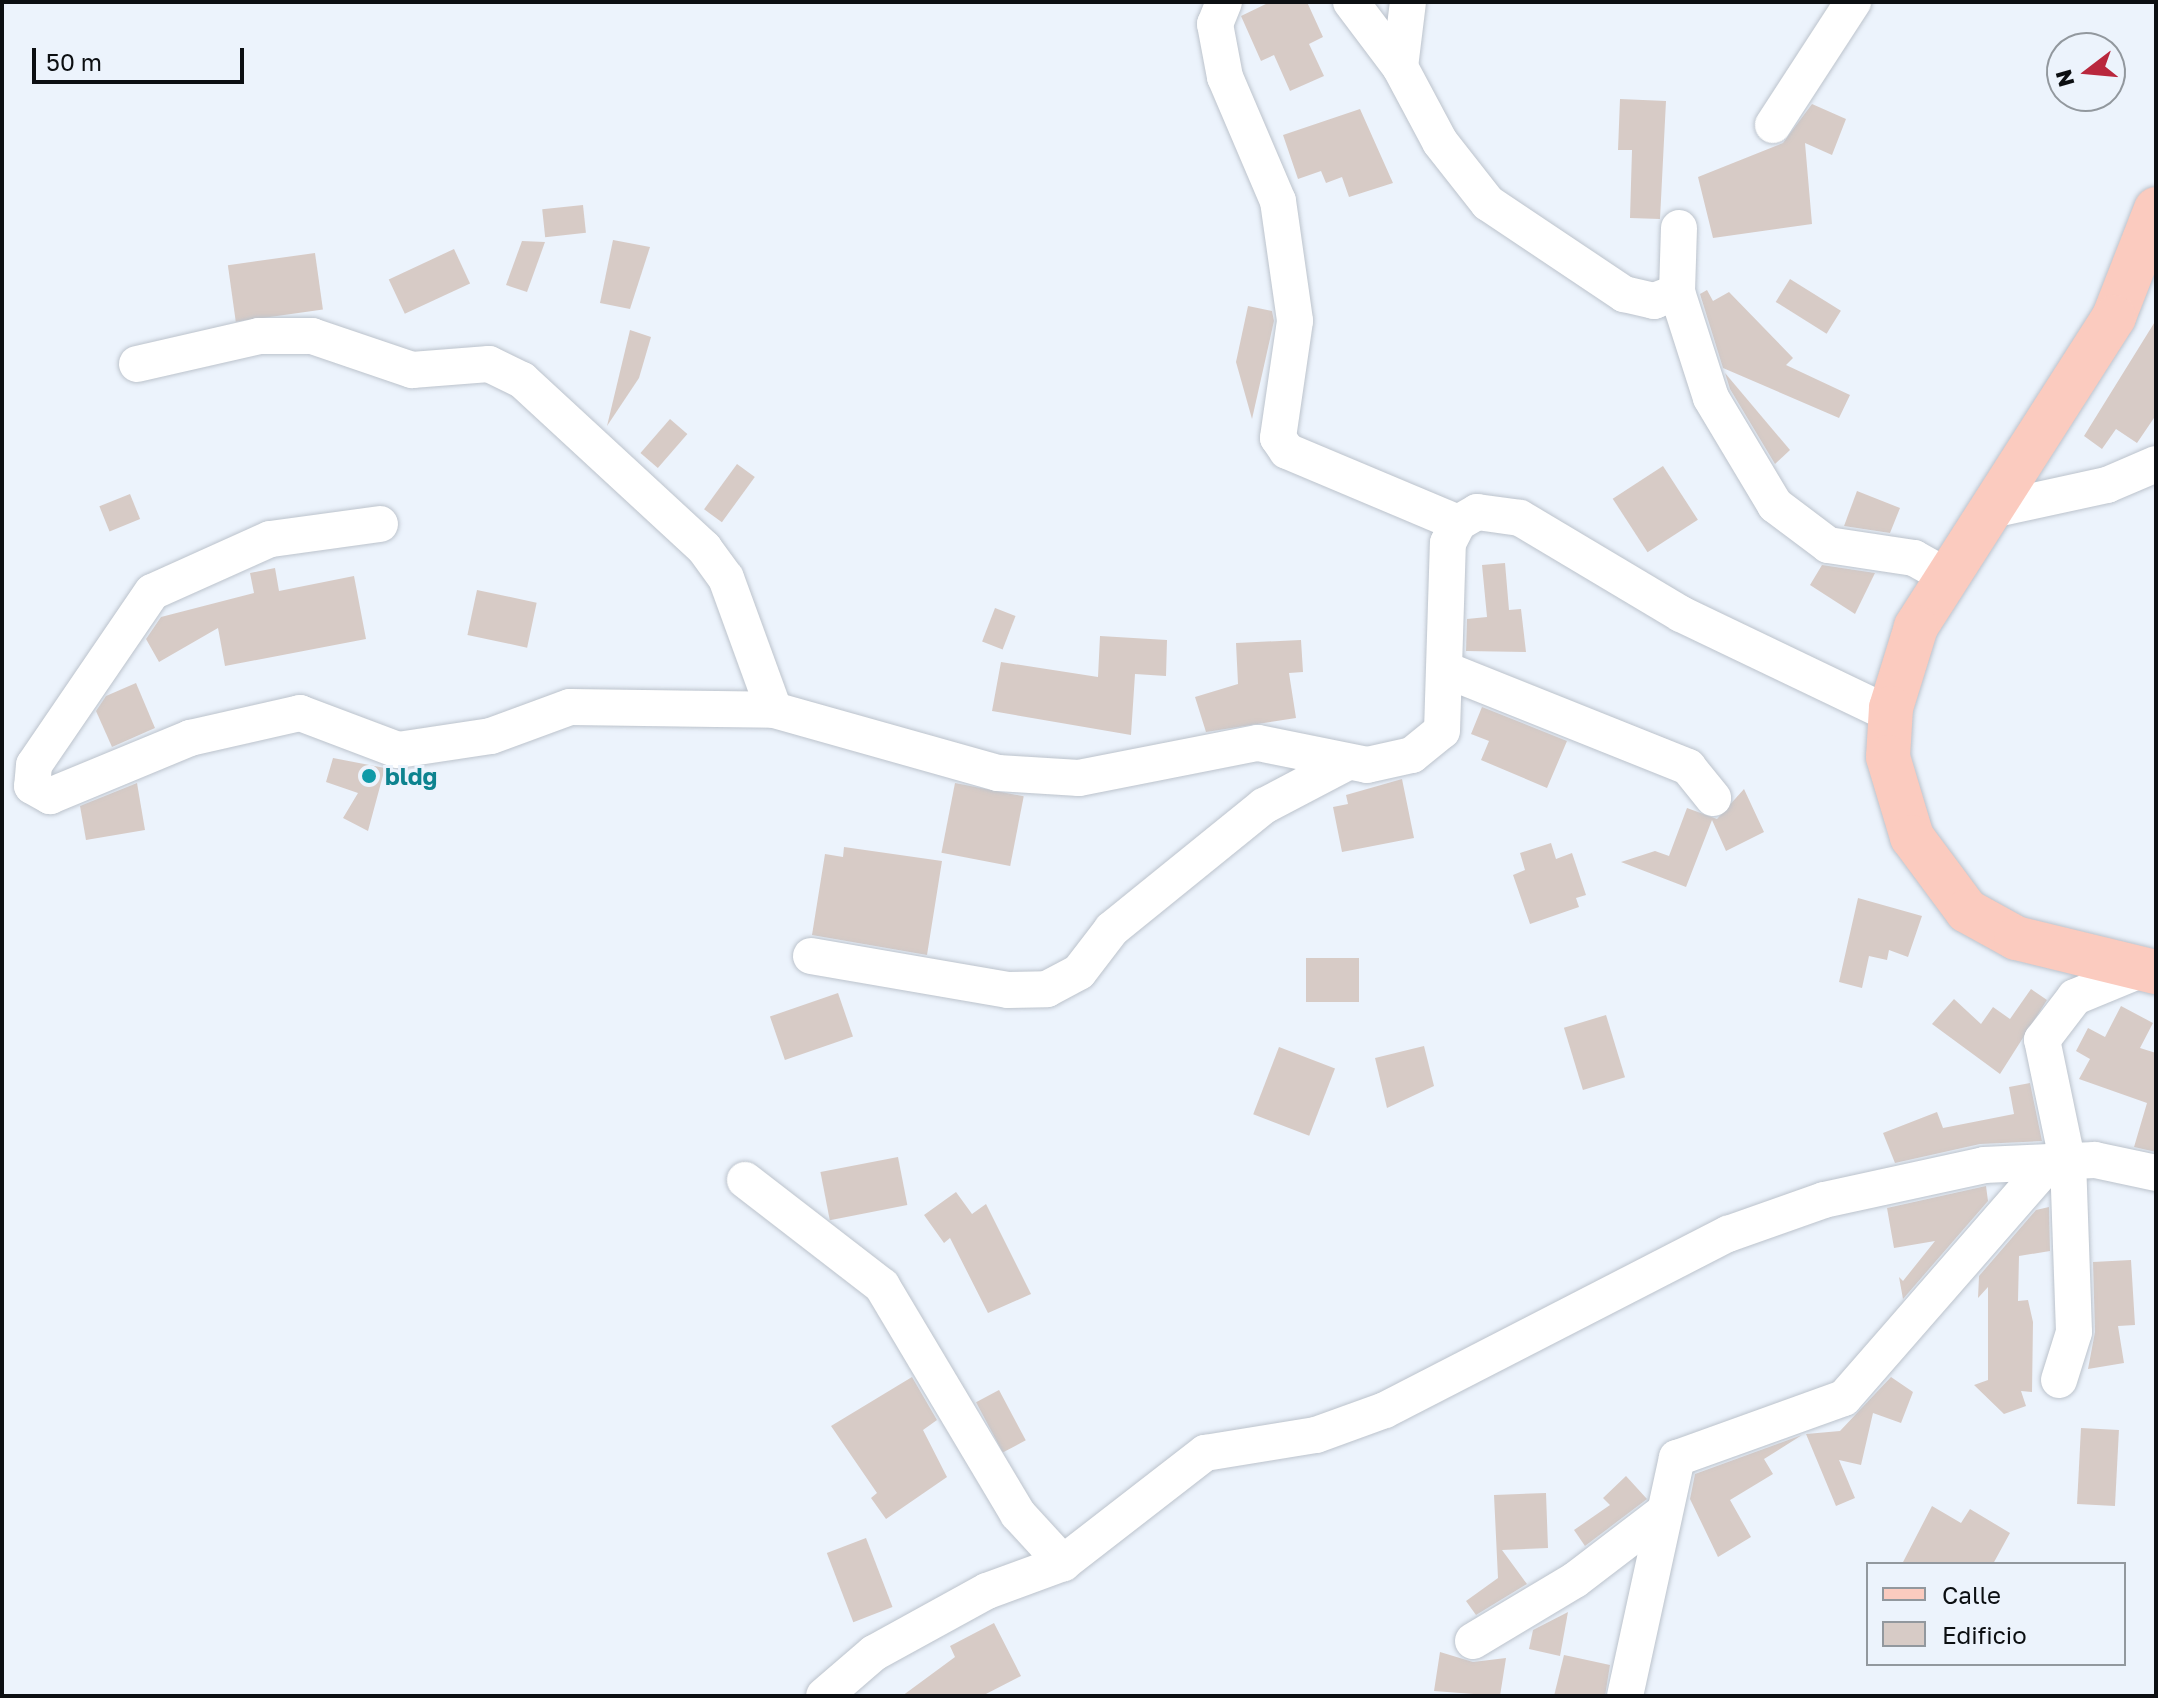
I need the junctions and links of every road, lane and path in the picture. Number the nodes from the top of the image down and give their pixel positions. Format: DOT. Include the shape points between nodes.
graph roads {
  1 [pos="1224,2"];
  2 [pos="1351,2"];
  3 [pos="1408,2"];
  4 [pos="1853,2"];
  5 [pos="1400,67"];
  6 [pos="1773,125"];
  7 [pos="2156,209"];
  8 [pos="1679,228"];
  9 [pos="1677,292"];
  10 [pos="137,364"];
  11 [pos="2156,464"];
  12 [pos="1992,510"];
  13 [pos="1458,523"];
  14 [pos="380,524"];
  15 [pos="1948,577"];
  16 [pos="1446,670"];
  17 [pos="774,710"];
  18 [pos="1892,715"];
  19 [pos="1344,764"];
  20 [pos="1713,798"];
  21 [pos="811,956"];
  22 [pos="2150,970"];
  23 [pos="2059,1163"];
  24 [pos="2156,1173"];
  25 [pos="745,1180"];
  26 [pos="2059,1380"];
  27 [pos="1664,1512"];
  28 [pos="1063,1563"];
  29 [pos="1473,1641"];
  30 [pos="824,1696"];
  31 [pos="1625,1696"];
  1 -- 13 [label="street" via="1215,24 1225,77 1278,201 1295,321 1278,438 1287,451"];
  2 -- 5 [label="street"];
  3 -- 5 [label="street"];
  4 -- 6 [label="street"];
  5 -- 9 [label="street" via="1448,154 1507,218 1624,294 1654,301"];
  7 -- 12 [label="main road" via="2114,317"];
  8 -- 9 [label="street"];
  9 -- 15 [label="street" via="1711,398 1775,505 1828,545 1914,558"];
  10 -- 17 [label="street" via="259,336 312,336 412,370 489,364 522,380 704,548 726,578"];
  11 -- 12 [label="street" via="2107,485"];
  12 -- 15 [label="main road"];
  13 -- 16 [label="street" via="1448,543"];
  13 -- 18 [label="street" via="1477,512 1520,518 1681,614"];
  14 -- 17 [label="street" via="270,539 152,592 34,765 32,786 50,796 190,738 300,713 398,750 491,736 570,707"];
  15 -- 18 [label="main road" via="1916,627"];
  16 -- 19 [label="street" via="1442,731 1412,755"];
  16 -- 20 [label="street" via="1688,767"];
  17 -- 19 [label="street" via="998,773 1079,778 1258,743"];
  18 -- 22 [label="main road" via="1888,757 1912,837 1967,911 2016,938"];
  19 -- 21 [label="street" via="1264,806 1112,929 1079,972 1047,989 1008,990"];
  22 -- 23 [label="street" via="2075,997 2042,1040"];
  23 -- 24 [label="street" via="2095,1160"];
  23 -- 26 [label="street" via="2074,1332"];
  23 -- 27 [label="street" via="1844,1398 1677,1458"];
  23 -- 28 [label="street" via="1984,1165 1881,1186 1728,1234 1385,1410 1316,1435 1205,1453"];
  25 -- 28 [label="street" via="882,1286 1018,1514"];
  27 -- 29 [label="street" via="1575,1580"];
  27 -- 31 [label="street"];
  28 -- 30 [label="street" via="987,1591 887,1646"];
}
